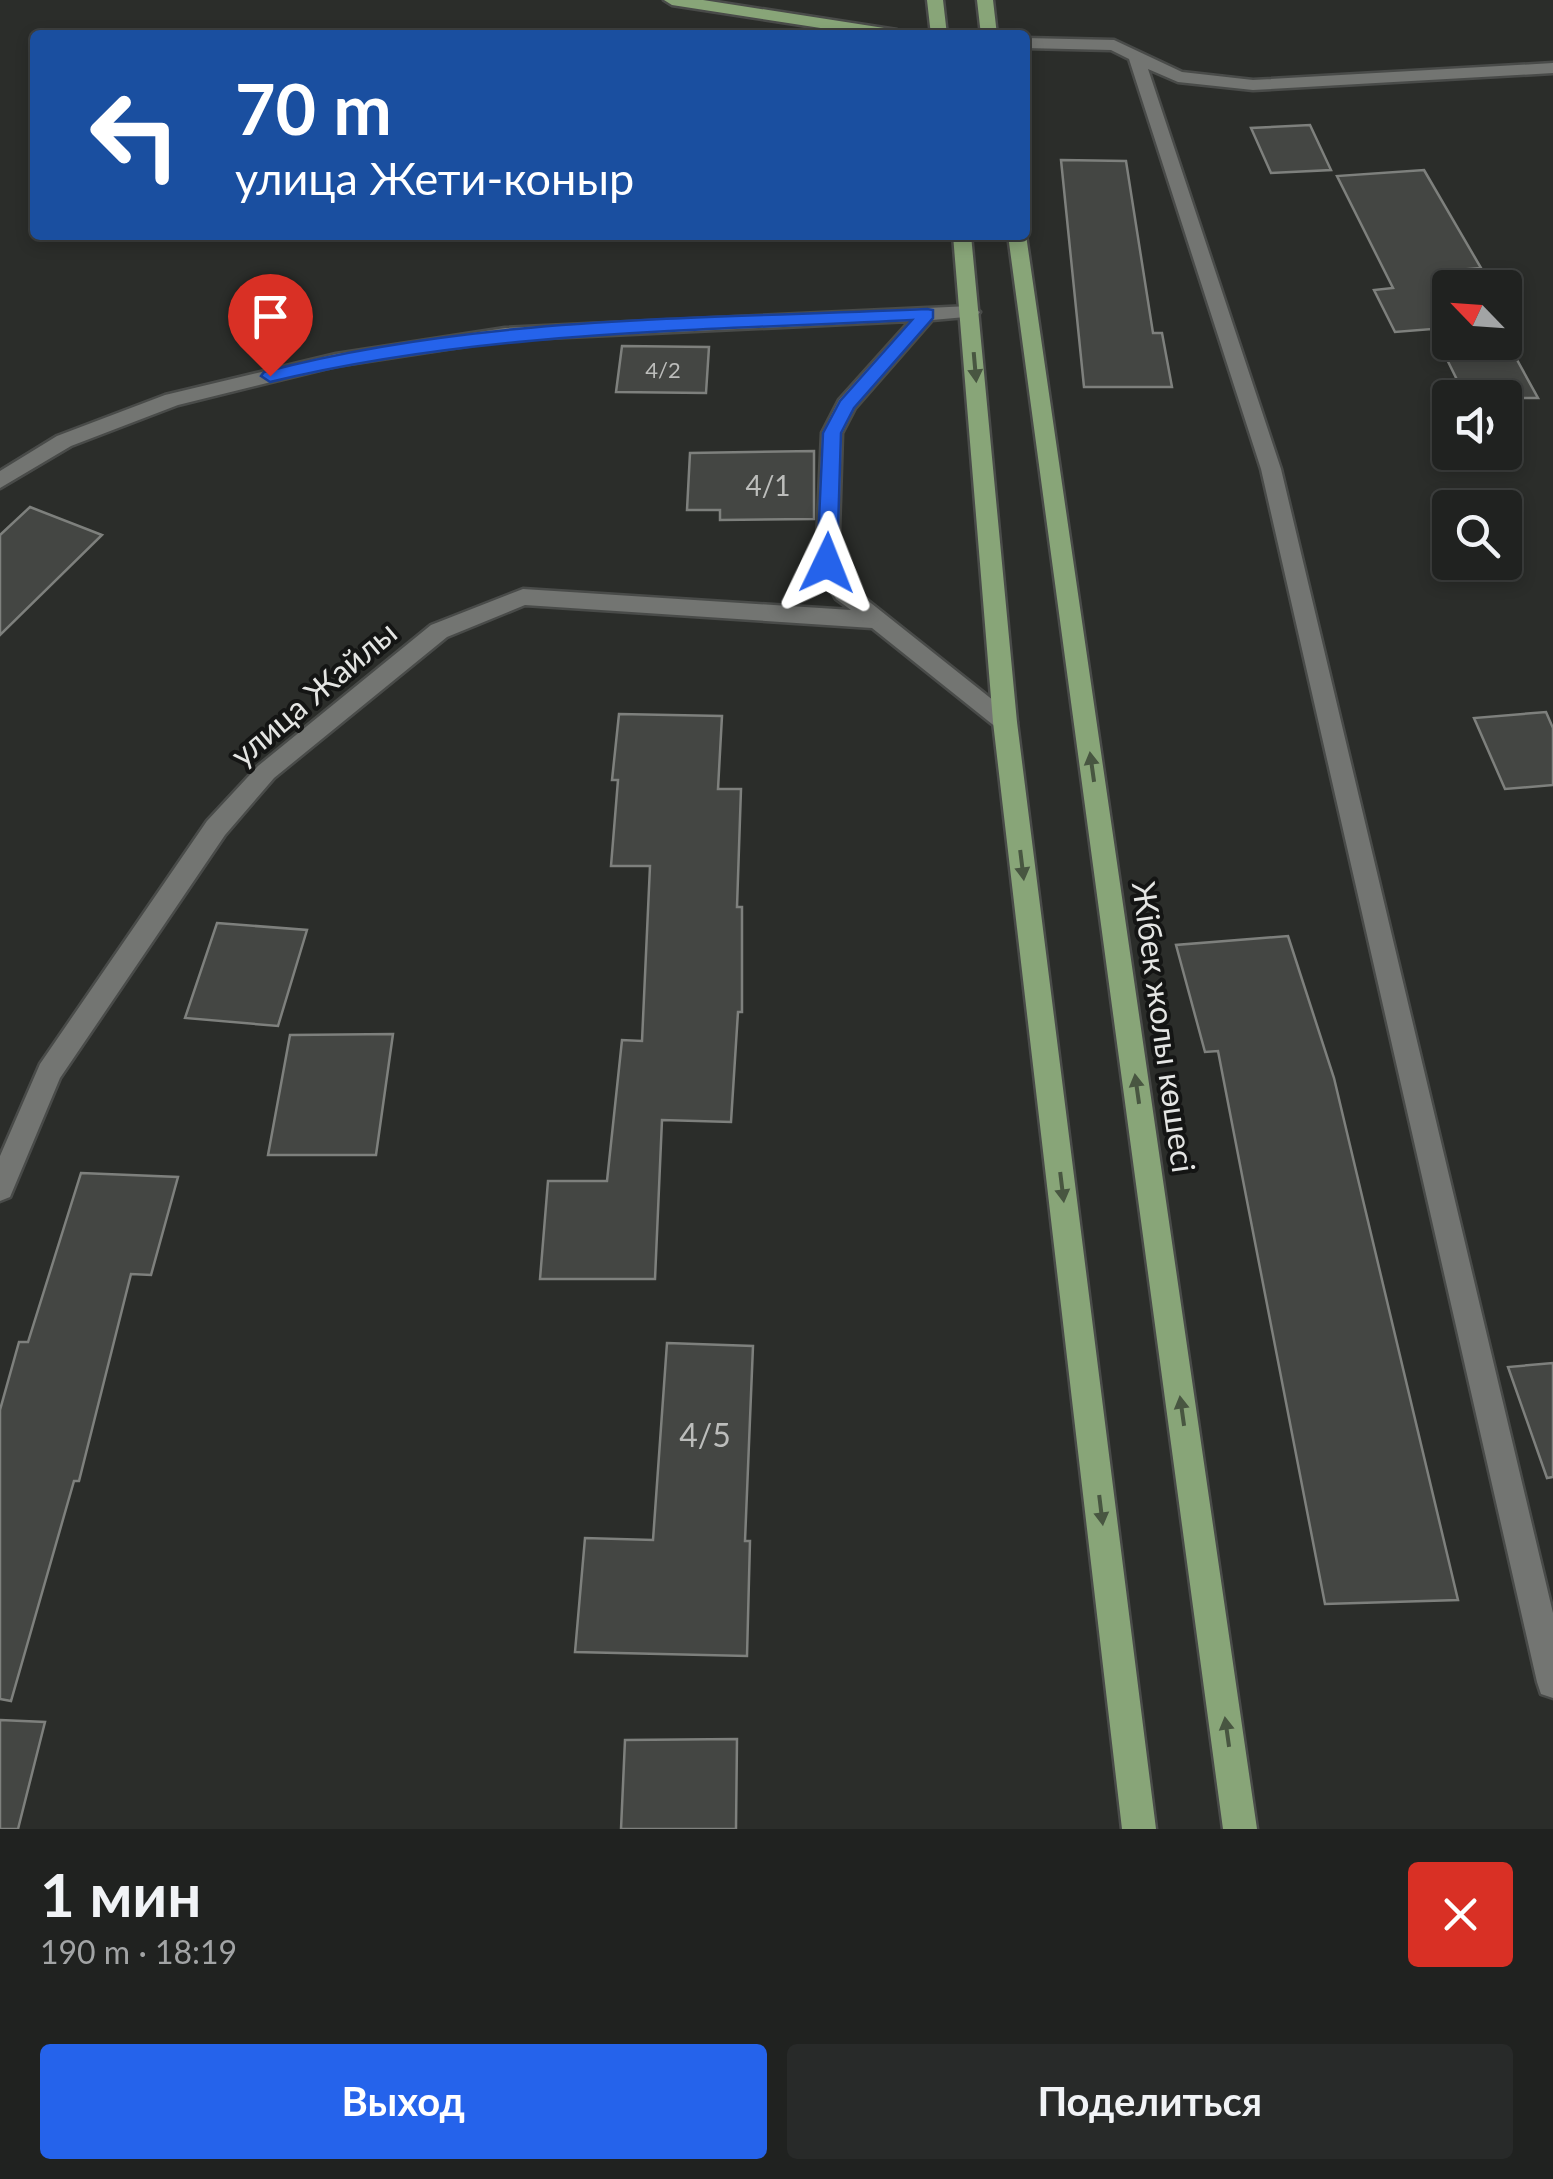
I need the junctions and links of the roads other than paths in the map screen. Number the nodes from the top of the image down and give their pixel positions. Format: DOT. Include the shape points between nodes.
graph roads {
  1 [pos="672,0"];
  2 [pos="935,0"];
  3 [pos="985,0"];
  4 [pos="865,30"];
  5 [pos="938,30"];
  6 [pos="989,30"];
  7 [pos="1030,44"];
  8 [pos="1136,56"];
  9 [pos="1553,68"];
  10 [pos="963,240"];
  11 [pos="1018,240"];
  12 [pos="970,312"];
  13 [pos="927,314"];
  14 [pos="0,481"];
  15 [pos="878,620"];
  16 [pos="1005,722"];
  17 [pos="0,1188"];
  18 [pos="1553,1682"];
  19 [pos="1140,1829"];
  20 [pos="1240,1829"];
  1 -- 4 [label="main road"];
  2 -- 5 [label="main road"];
  3 -- 6 [label="main road"];
  7 -- 8 [label="street" via="1114,45"];
  8 -- 9 [label="street" via="1178,77 1253,86"];
  8 -- 18 [label="street" via="1271,469"];
  10 -- 12 [label="main road"];
  20 -- 11 [label="main road, Жібек жолы көшесі, one-way"];
  12 -- 13 [label="street"];
  12 -- 16 [label="main road, one-way"];
  13 -- 14 [label="street" via="505,334 336,360 172,400 64,441"];
  13 -- 15 [label="street" via="846,405 832,433 827,563 844,593"];
  15 -- 16 [label="street"];
  15 -- 17 [label="street, улица Жайлы" via="522,597 439,631 266,772 216,828 49,1072"];
  16 -- 19 [label="main road, one-way"];
}
